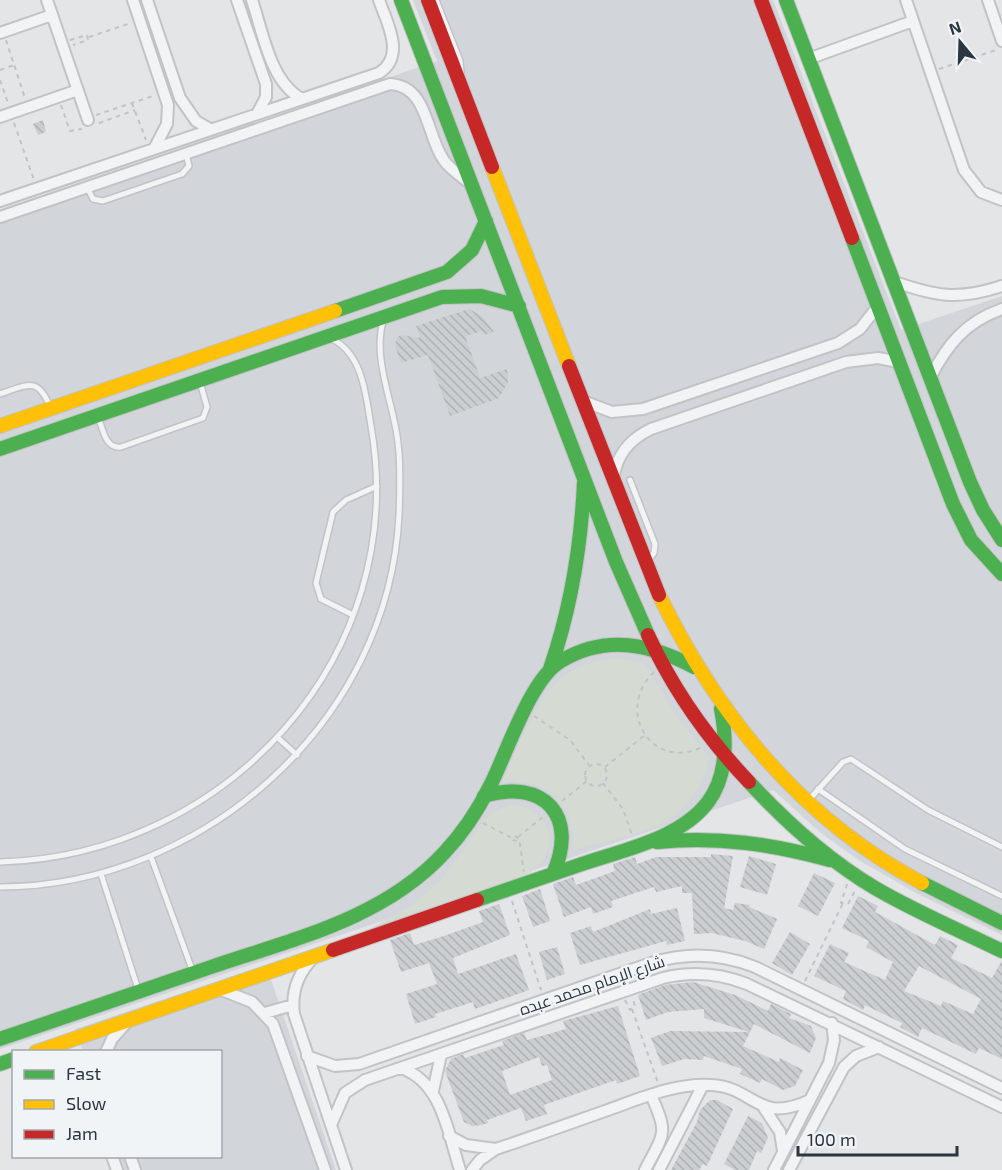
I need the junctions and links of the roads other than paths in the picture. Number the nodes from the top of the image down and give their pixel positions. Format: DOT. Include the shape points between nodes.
graph roads {
  1 [pos="47,0"];
  2 [pos="133,0"];
  3 [pos="147,0"];
  4 [pos="237,0"];
  5 [pos="252,0"];
  6 [pos="379,0"];
  7 [pos="401,0"];
  8 [pos="428,0"];
  9 [pos="436,0"];
  10 [pos="761,0"];
  11 [pos="786,0"];
  12 [pos="906,0"];
  13 [pos="988,0"];
  14 [pos="997,11"];
  15 [pos="52,15"];
  16 [pos="914,21"];
  17 [pos="2,32"];
  18 [pos="1002,41"];
  19 [pos="808,59"];
  20 [pos="379,73"];
  21 [pos="460,82"];
  22 [pos="383,85"];
  23 [pos="78,90"];
  24 [pos="302,99"];
  25 [pos="257,114"];
  26 [pos="5,116"];
  27 [pos="88,119"];
  28 [pos="210,129"];
  29 [pos="152,150"];
  30 [pos="186,153"];
  31 [pos="496,177"];
  32 [pos="472,185"];
  33 [pos="87,187"];
  34 [pos="37,189"];
  35 [pos="1002,200"];
  36 [pos="0,201"];
  37 [pos="42,202"];
  38 [pos="865,211"];
  39 [pos="0,217"];
  40 [pos="845,220"];
  41 [pos="486,221"];
  42 [pos="878,245"];
  43 [pos="857,253"];
  44 [pos="892,281"];
  45 [pos="1002,286"];
  46 [pos="519,306"];
  47 [pos="878,306"];
  48 [pos="1002,309"];
  49 [pos="384,317"];
  50 [pos="327,337"];
  51 [pos="899,362"];
  52 [pos="930,378"];
  53 [pos="199,381"];
  54 [pos="0,394"];
  55 [pos="583,401"];
  56 [pos="51,408"];
  57 [pos="98,415"];
  58 [pos="0,426"];
  59 [pos="0,449"];
  60 [pos="584,475"];
  61 [pos="630,480"];
  62 [pos="613,481"];
  63 [pos="377,486"];
  64 [pos="1002,540"];
  65 [pos="645,564"];
  66 [pos="1002,574"];
  67 [pos="352,615"];
  68 [pos="654,647"];
  69 [pos="696,668"];
  70 [pos="549,670"];
  71 [pos="721,706"];
  72 [pos="278,738"];
  73 [pos="297,754"];
  74 [pos="727,755"];
  75 [pos="818,789"];
  76 [pos="484,796"];
  77 [pos="806,803"];
  78 [pos="635,846"];
  79 [pos="1002,847"];
  80 [pos="151,857"];
  81 [pos="834,861"];
  82 [pos="0,862"];
  83 [pos="101,874"];
  84 [pos="553,874"];
  85 [pos="0,887"];
  86 [pos="1002,896"];
  87 [pos="1002,923"];
  88 [pos="1002,951"];
  89 [pos="315,956"];
  90 [pos="193,974"];
  91 [pos="219,989"];
  92 [pos="139,992"];
  93 [pos="293,1005"];
  94 [pos="265,1013"];
  95 [pos="129,1020"];
  96 [pos="831,1023"];
  97 [pos="0,1039"];
  98 [pos="879,1047"];
  99 [pos="42,1050"];
  100 [pos="107,1050"];
  101 [pos="441,1055"];
  102 [pos="307,1056"];
  103 [pos="829,1063"];
  104 [pos="351,1066"];
  105 [pos="401,1068"];
  106 [pos="842,1070"];
  107 [pos="358,1083"];
  108 [pos="703,1085"];
  109 [pos="1002,1089"];
  110 [pos="434,1092"];
  111 [pos="656,1094"];
  112 [pos="810,1100"];
  113 [pos="1002,1107"];
  114 [pos="764,1108"];
  115 [pos="331,1125"];
  116 [pos="664,1128"];
  117 [pos="678,1133"];
  118 [pos="448,1136"];
  119 [pos="496,1149"];
  120 [pos="783,1151"];
  121 [pos="325,1170"];
  122 [pos="346,1170"];
  123 [pos="460,1170"];
  124 [pos="472,1170"];
  125 [pos="645,1170"];
  126 [pos="659,1170"];
  127 [pos="774,1170"];
  128 [pos="789,1170"];
  1 -- 15 [label="street"];
  2 -- 29 [label="street" via="168,105 167,124"];
  3 -- 28 [label="street" via="180,98 196,121"];
  4 -- 25 [label="street" via="266,84 264,103"];
  5 -- 24 [label="street" via="279,76"];
  6 -- 20 [label="street" via="394,50 392,62"];
  7 -- 32 [label="main road"];
  8 -- 21 [label="main road"];
  9 -- 21 [label="lane" via="460,61"];
  10 -- 40 [label="main road"];
  11 -- 19 [label="main road"];
  12 -- 16 [label="street"];
  13 -- 14 [label="street"];
  14 -- 18 [label="street"];
  15 -- 17 [label="street"];
  15 -- 23 [label="street"];
  16 -- 19 [label="street"];
  16 -- 35 [label="street" via="970,182 981,192"];
  19 -- 38 [label="main road"];
  20 -- 22 [label="street"];
  20 -- 24 [label="street"];
  21 -- 31 [label="main road"];
  22 -- 30 [label="street"];
  22 -- 32 [label="street" via="405,86 416,96 442,158"];
  23 -- 26 [label="street"];
  23 -- 27 [label="street"];
  24 -- 25 [label="street"];
  25 -- 28 [label="street"];
  28 -- 29 [label="street"];
  29 -- 34 [label="street"];
  30 -- 33 [label="street"];
  30 -- 33 [label="lane" via="189,166 185,172 103,201 93,199"];
  31 -- 32 [label="main road"];
  31 -- 55 [label="main road"];
  32 -- 41 [label="main road"];
  33 -- 37 [label="street"];
  34 -- 36 [label="street"];
  34 -- 37 [label="street"];
  37 -- 39 [label="street"];
  38 -- 40 [label="main road" via="857,220"];
  38 -- 42 [label="main road"];
  40 -- 43 [label="main road"];
  41 -- 46 [label="main road"];
  41 -- 56 [label="main road" via="476,246 447,272"];
  42 -- 43 [label="main road" via="864,247"];
  42 -- 44 [label="main road"];
  43 -- 47 [label="main road"];
  44 -- 45 [label="street" via="950,297"];
  44 -- 52 [label="main road"];
  46 -- 49 [label="main road" via="489,295 457,294"];
  46 -- 60 [label="main road"];
  47 -- 51 [label="main road"];
  47 -- 55 [label="street" via="860,329 838,343 643,408 612,412"];
  48 -- 52 [label="street" via="963,330 951,342"];
  49 -- 50 [label="main road"];
  49 -- 73 [label="lane" via="379,348 394,416 400,481 394,555 386,592 360,662 321,726"];
  50 -- 53 [label="main road"];
  50 -- 63 [label="lane" via="350,353 359,369 375,447"];
  51 -- 62 [label="street" via="878,358 846,362 651,429 627,446 617,462"];
  51 -- 66 [label="main road" via="958,516 981,553"];
  52 -- 64 [label="main road" via="983,510"];
  53 -- 57 [label="main road"];
  53 -- 57 [label="lane" via="207,411 203,418 117,448 108,443"];
  54 -- 56 [label="lane" via="36,385"];
  55 -- 62 [label="main road"];
  56 -- 58 [label="main road"];
  57 -- 59 [label="main road"];
  60 -- 68 [label="main road" via="616,562"];
  60 -- 70 [label="main road" via="576,578 564,633"];
  61 -- 65 [label="lane" via="656,544"];
  62 -- 65 [label="main road"];
  63 -- 67 [label="lane" via="368,562"];
  63 -- 67 [label="lane" via="346,500 333,512 316,583 321,599"];
  65 -- 69 [label="main road"];
  67 -- 72 [label="lane" via="333,659"];
  68 -- 69 [label="main road"];
  68 -- 70 [label="main road" via="606,643 576,653"];
  68 -- 74 [label="main road" via="687,704"];
  69 -- 71 [label="main road"];
  70 -- 76 [label="main road"];
  71 -- 74 [label="main road"];
  71 -- 77 [label="main road"];
  72 -- 73 [label="lane"];
  72 -- 82 [label="lane" via="217,792 145,832 67,856"];
  73 -- 80 [label="lane" via="244,803 184,842"];
  74 -- 78 [label="main road" via="711,795 699,812 676,829"];
  74 -- 81 [label="main road" via="778,811"];
  75 -- 77 [label="lane"];
  75 -- 79 [label="lane" via="843,762 851,759 928,810"];
  75 -- 86 [label="lane" via="905,849"];
  76 -- 84 [label="main road" via="521,789 553,808 565,841"];
  76 -- 90 [label="main road" via="472,819 426,872 381,905 344,922"];
  77 -- 87 [label="main road" via="878,858"];
  78 -- 81 [label="main road" via="725,838 774,844"];
  78 -- 84 [label="main road"];
  80 -- 83 [label="lane"];
  80 -- 90 [label="lane"];
  81 -- 88 [label="main road" via="887,894"];
  83 -- 85 [label="lane"];
  83 -- 92 [label="lane"];
  84 -- 89 [label="main road"];
  89 -- 91 [label="main road"];
  89 -- 93 [label="street" via="298,978"];
  90 -- 92 [label="main road"];
  91 -- 94 [label="street" via="242,996"];
  91 -- 95 [label="main road"];
  92 -- 97 [label="main road"];
  93 -- 94 [label="street"];
  93 -- 102 [label="street"];
  94 -- 121 [label="street" via="276,1031"];
  95 -- 99 [label="main road"];
  95 -- 100 [label="street" via="111,1039"];
  96 -- 98 [label="street, شارع الإمام محمد عبده"];
  96 -- 101 [label="street, شارع الإمام محمد عبده" via="735,980 687,973"];
  96 -- 103 [label="street" via="833,1048"];
  98 -- 106 [label="street" via="856,1056"];
  98 -- 113 [label="street, شارع الإمام محمد عبده"];
  101 -- 105 [label="street, شارع الإمام محمد عبده"];
  101 -- 110 [label="street"];
  102 -- 104 [label="street, شارع الإمام محمد عبده" via="328,1064"];
  102 -- 115 [label="street"];
  103 -- 106 [label="street"];
  103 -- 112 [label="street"];
  104 -- 107 [label="street"];
  104 -- 109 [label="street, شارع الإمام محمد عبده" via="658,961 690,955 742,961"];
  105 -- 107 [label="street, شارع الإمام محمد عبده"];
  105 -- 110 [label="street" via="420,1077"];
  106 -- 128 [label="street"];
  107 -- 115 [label="street, شارع الإمام محمد عبده" via="341,1099"];
  108 -- 111 [label="street"];
  108 -- 114 [label="street" via="729,1089"];
  108 -- 117 [label="street"];
  110 -- 118 [label="street"];
  111 -- 116 [label="street"];
  111 -- 119 [label="street"];
  112 -- 114 [label="street" via="791,1107"];
  112 -- 120 [label="street"];
  114 -- 120 [label="street" via="780,1132"];
  115 -- 122 [label="street"];
  116 -- 117 [label="street"];
  116 -- 125 [label="street"];
  117 -- 126 [label="street"];
  118 -- 119 [label="street" via="466,1145"];
  118 -- 123 [label="street"];
  119 -- 124 [label="street"];
  120 -- 127 [label="street"];
}
